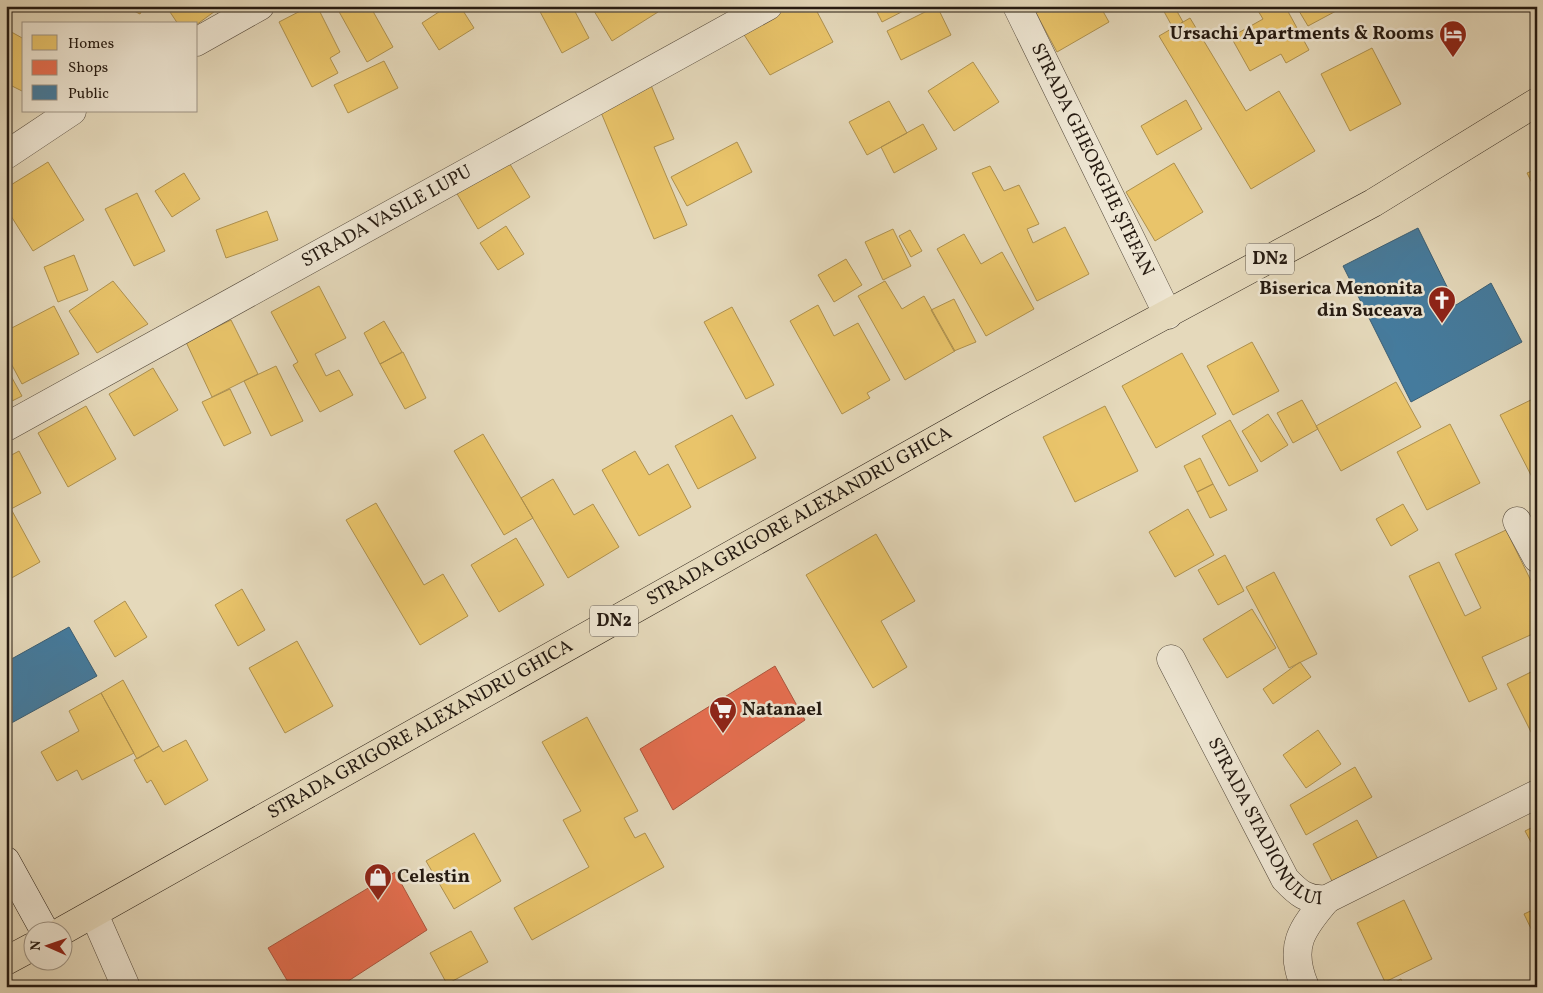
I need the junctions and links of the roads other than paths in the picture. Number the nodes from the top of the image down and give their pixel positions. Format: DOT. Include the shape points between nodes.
graph roads {
  1 [pos="260,6"];
  2 [pos="768,6"];
  3 [pos="1017,6"];
  4 [pos="198,41"];
  5 [pos="1537,102"];
  6 [pos="70,112"];
  7 [pos="6,155"];
  8 [pos="1168,315"];
  9 [pos="6,427"];
  10 [pos="1517,521"];
  11 [pos="1537,558"];
  12 [pos="1170,659"];
  13 [pos="1537,794"];
  14 [pos="6,861"];
  15 [pos="1327,899"];
  16 [pos="94,914"];
  17 [pos="38,920"];
  18 [pos="72,926"];
  19 [pos="22,952"];
  20 [pos="6,961"];
  21 [pos="126,987"];
  22 [pos="1305,987"];
  1 -- 4 [label="street"];
  2 -- 9 [label="street, STRADA VASILE LUPU"];
  3 -- 8 [label="street, STRADA GHEORGHE ȘTEFAN"];
  5 -- 8 [label="main road, STRADA GRIGORE ALEXANDRU GHICA / DN2" via="1372,202"];
  6 -- 7 [label="street"];
  8 -- 16 [label="main road, STRADA GRIGORE ALEXANDRU GHICA / DN2" via="996,406"];
  10 -- 11 [label="street"];
  12 -- 15 [label="street, STRADA STADIONULUI" via="1285,879 1298,893 1314,901"];
  13 -- 15 [label="street, STRADA STADIONULUI"];
  14 -- 17 [label="street"];
  15 -- 22 [label="street" via="1305,926 1297,945 1297,970"];
  16 -- 18 [label="main road, STRADA GRIGORE ALEXANDRU GHICA / DN2"];
  16 -- 21 [label="street"];
  19 -- 20 [label="main road"];
}
